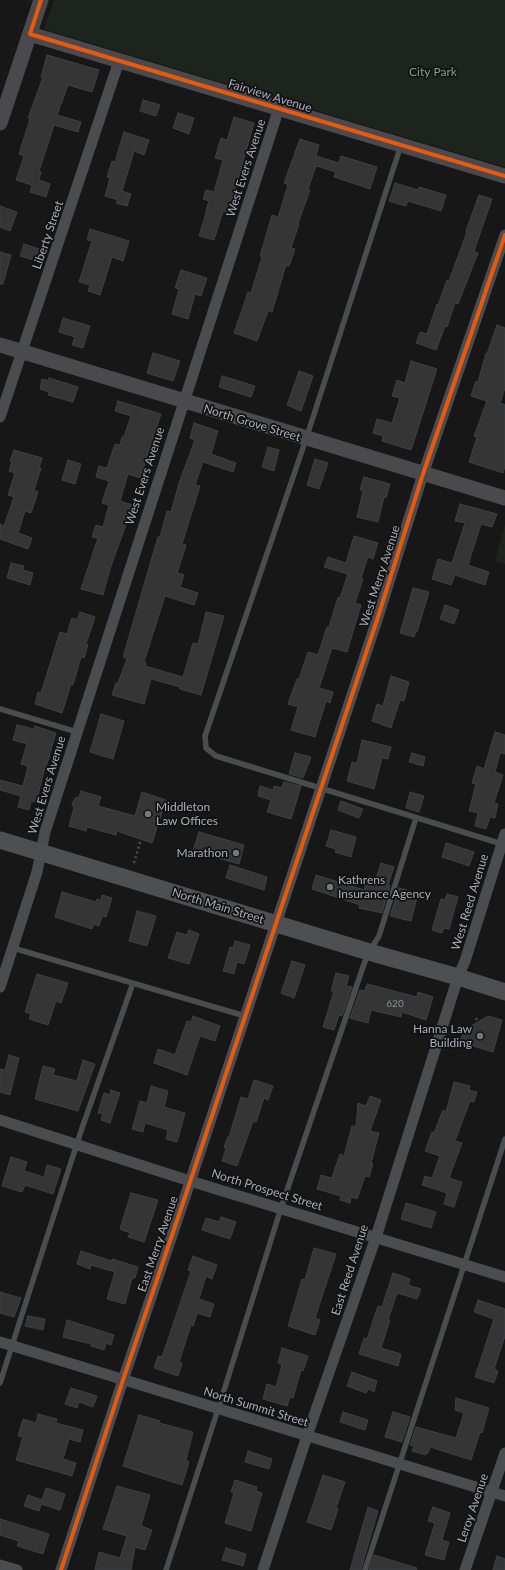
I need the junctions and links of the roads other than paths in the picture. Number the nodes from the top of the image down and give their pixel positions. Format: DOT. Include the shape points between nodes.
graph roads {
  1 [pos="41,0"];
  2 [pos="30,34"];
  3 [pos="120,61"];
  4 [pos="279,108"];
  5 [pos="0,123"];
  6 [pos="401,145"];
  7 [pos="505,176"];
  8 [pos="505,235"];
  9 [pos="0,345"];
  10 [pos="22,352"];
  11 [pos="183,402"];
  12 [pos="0,417"];
  13 [pos="306,439"];
  14 [pos="423,474"];
  15 [pos="505,498"];
  16 [pos="0,709"];
  17 [pos="77,732"];
  18 [pos="321,788"];
  19 [pos="416,818"];
  20 [pos="503,839"];
  21 [pos="0,840"];
  22 [pos="41,852"];
  23 [pos="275,924"];
  24 [pos="13,948"];
  25 [pos="369,952"];
  26 [pos="458,976"];
  27 [pos="133,983"];
  28 [pos="0,987"];
  29 [pos="505,992"];
  30 [pos="245,1016"];
  31 [pos="0,1120"];
  32 [pos="505,1138"];
  33 [pos="77,1145"];
  34 [pos="190,1181"];
  35 [pos="281,1208"];
  36 [pos="376,1237"];
  37 [pos="464,1264"];
  38 [pos="505,1277"];
  39 [pos="0,1342"];
  40 [pos="12,1346"];
  41 [pos="122,1380"];
  42 [pos="0,1382"];
  43 [pos="218,1409"];
  44 [pos="307,1436"];
  45 [pos="505,1453"];
  46 [pos="399,1464"];
  47 [pos="492,1492"];
  48 [pos="505,1496"];
  49 [pos="0,1565"];
  50 [pos="17,1570"];
  51 [pos="61,1570"];
  52 [pos="166,1570"];
  53 [pos="263,1570"];
  54 [pos="365,1570"];
  55 [pos="465,1570"];
  1 -- 2 [label="street"];
  2 -- 3 [label="street, Fairview Avenue"];
  2 -- 5 [label="street"];
  3 -- 4 [label="street, Fairview Avenue"];
  3 -- 10 [label="street, Liberty Street"];
  4 -- 6 [label="street, Fairview Avenue"];
  4 -- 11 [label="street, West Evers Avenue"];
  6 -- 7 [label="street, Fairview Avenue"];
  6 -- 13 [label="lane"];
  8 -- 14 [label="street, West Merry Avenue"];
  9 -- 10 [label="street, North Grove Street"];
  10 -- 11 [label="street, North Grove Street"];
  10 -- 12 [label="street, Liberty Street"];
  11 -- 13 [label="street, North Grove Street"];
  11 -- 17 [label="street, West Evers Avenue"];
  13 -- 14 [label="street, North Grove Street"];
  13 -- 18 [label="lane" via="205,736 206,748 216,756"];
  14 -- 15 [label="street, North Grove Street"];
  14 -- 18 [label="street, West Merry Avenue"];
  16 -- 17 [label="lane"];
  17 -- 22 [label="street, West Evers Avenue" via="44,835"];
  18 -- 19 [label="lane"];
  18 -- 23 [label="street, West Merry Avenue"];
  19 -- 20 [label="lane"];
  19 -- 25 [label="lane" via="380,936"];
  20 -- 26 [label="street, West Reed Avenue"];
  21 -- 22 [label="main road, North Main Street"];
  22 -- 23 [label="main road, North Main Street"];
  22 -- 24 [label="street, West Evers Avenue"];
  23 -- 25 [label="main road, North Main Street"];
  23 -- 30 [label="street, East Merry Avenue"];
  24 -- 27 [label="lane"];
  24 -- 28 [label="street, West Evers Avenue"];
  25 -- 26 [label="main road, North Main Street"];
  25 -- 35 [label="lane"];
  26 -- 29 [label="main road, North Main Street"];
  26 -- 36 [label="street, East Reed Avenue"];
  27 -- 30 [label="lane"];
  27 -- 33 [label="lane"];
  30 -- 34 [label="street, East Merry Avenue"];
  31 -- 33 [label="street, North Prospect Street"];
  32 -- 37 [label="lane"];
  33 -- 34 [label="street, North Prospect Street"];
  33 -- 40 [label="lane"];
  34 -- 35 [label="street, North Prospect Street"];
  34 -- 41 [label="street, East Merry Avenue"];
  35 -- 36 [label="street, North Prospect Street"];
  35 -- 43 [label="lane"];
  36 -- 37 [label="street, North Prospect Street"];
  36 -- 44 [label="street, East Reed Avenue"];
  37 -- 38 [label="street, North Prospect Street"];
  37 -- 46 [label="lane"];
  39 -- 40 [label="street, North Summit Street"];
  40 -- 41 [label="street, North Summit Street"];
  40 -- 42 [label="lane"];
  41 -- 43 [label="street, North Summit Street"];
  41 -- 51 [label="street, East Merry Avenue"];
  43 -- 44 [label="street, North Summit Street"];
  43 -- 52 [label="lane"];
  44 -- 46 [label="street, North Summit Street"];
  44 -- 53 [label="street, East Reed Avenue"];
  45 -- 47 [label="street, Leroy Avenue"];
  46 -- 47 [label="street, North Summit Street"];
  46 -- 54 [label="lane"];
  47 -- 48 [label="street, North Summit Street"];
  47 -- 55 [label="street, Leroy Avenue"];
  49 -- 50 [label="street"];
}
